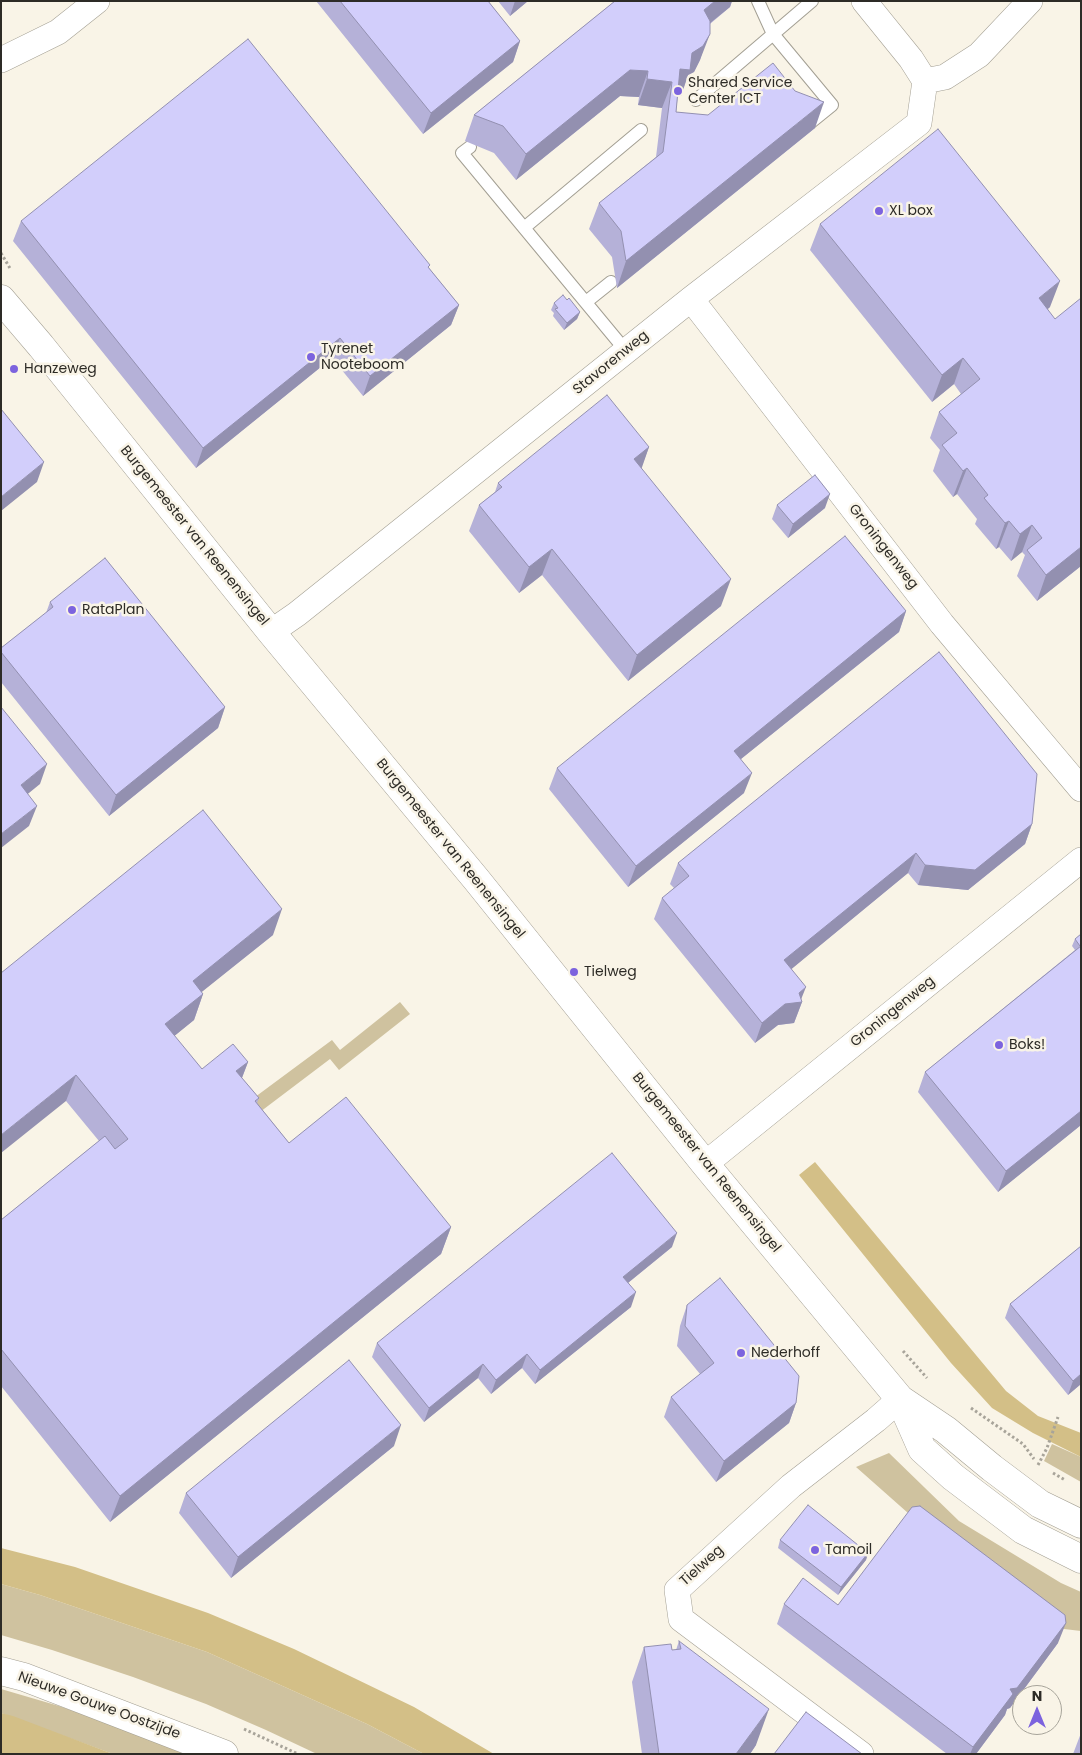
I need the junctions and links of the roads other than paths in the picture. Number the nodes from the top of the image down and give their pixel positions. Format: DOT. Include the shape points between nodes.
graph roads {
  1 [pos="96,1"];
  2 [pos="758,1"];
  3 [pos="812,1"];
  4 [pos="864,1"];
  5 [pos="1030,1"];
  6 [pos="773,34"];
  7 [pos="1,60"];
  8 [pos="925,81"];
  9 [pos="696,100"];
  10 [pos="811,122"];
  11 [pos="641,130"];
  12 [pos="470,147"];
  13 [pos="524,228"];
  14 [pos="611,282"];
  15 [pos="1,299"];
  16 [pos="691,299"];
  17 [pos="586,302"];
  18 [pos="626,351"];
  19 [pos="271,632"];
  20 [pos="1081,789"];
  21 [pos="1081,860"];
  22 [pos="705,1164"];
  23 [pos="900,1399"];
  24 [pos="1081,1524"];
  25 [pos="1081,1559"];
  26 [pos="1,1671"];
  27 [pos="224,1754"];
  28 [pos="861,1754"];
  1 -- 7 [label="street" via="58,32"];
  2 -- 6 [label="lane"];
  3 -- 6 [label="lane"];
  4 -- 8 [label="street"];
  5 -- 8 [label="street" via="980,55 945,76"];
  6 -- 9 [label="lane"];
  6 -- 10 [label="lane" via="832,106"];
  8 -- 16 [label="street, Stavorenweg" via="919,123"];
  11 -- 13 [label="lane"];
  12 -- 13 [label="lane" via="462,153"];
  13 -- 17 [label="lane"];
  14 -- 17 [label="lane"];
  15 -- 19 [label="street, Burgemeester van Reenensingel"];
  16 -- 18 [label="street, Stavorenweg"];
  16 -- 20 [label="street, Groningenweg" via="942,624"];
  17 -- 18 [label="lane"];
  18 -- 19 [label="street, Stavorenweg"];
  19 -- 22 [label="street, Burgemeester van Reenensingel" via="476,879"];
  21 -- 22 [label="street, Groningenweg"];
  22 -- 23 [label="street, Burgemeester van Reenensingel"];
  23 -- 24 [label="street, Burgemeester van Reenensingel" via="946,1430 1040,1504"];
  23 -- 25 [label="street, Burgemeester van Reenensingel" via="922,1449 953,1477 1023,1530"];
  23 -- 28 [label="street, Tielweg" via="791,1486 676,1590 681,1619"];
  26 -- 27 [label="street, Nieuwe Gouwe Oostzijde"];
}
